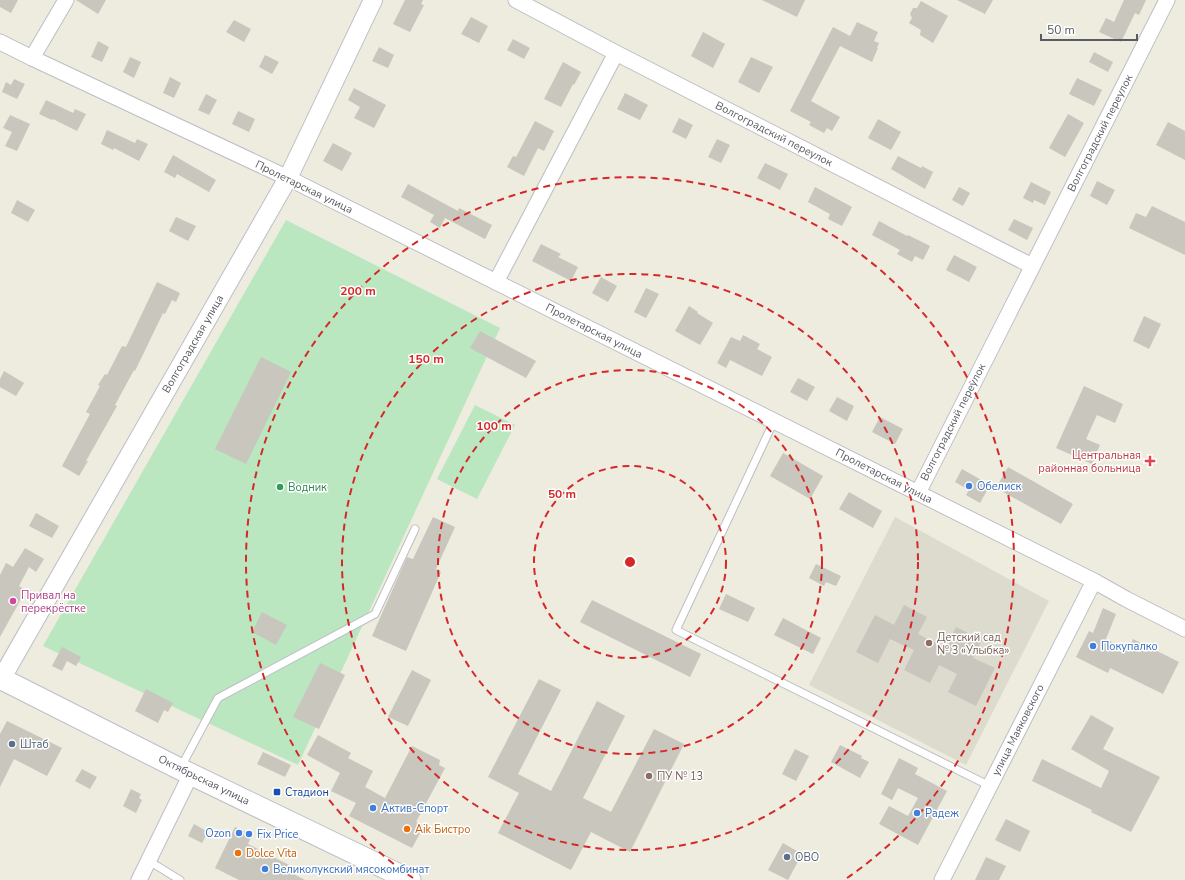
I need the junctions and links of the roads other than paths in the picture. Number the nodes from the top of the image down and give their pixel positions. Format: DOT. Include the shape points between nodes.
graph roads {
  1 [pos="66,0"];
  2 [pos="373,0"];
  3 [pos="516,0"];
  4 [pos="1167,0"];
  5 [pos="0,42"];
  6 [pos="616,53"];
  7 [pos="32,58"];
  8 [pos="288,178"];
  9 [pos="1032,266"];
  10 [pos="496,282"];
  11 [pos="774,421"];
  12 [pos="918,493"];
  13 [pos="415,529"];
  14 [pos="1094,581"];
  15 [pos="1185,629"];
  16 [pos="0,679"];
  17 [pos="186,771"];
  18 [pos="990,786"];
  19 [pos="149,861"];
  20 [pos="139,880"];
  21 [pos="180,880"];
  22 [pos="410,880"];
  23 [pos="942,880"];
  1 -- 7 [label="street"];
  2 -- 8 [label="street, Волгоградская улица"];
  3 -- 6 [label="street, Волгоградский переулок"];
  4 -- 9 [label="street, Волгоградский переулок"];
  5 -- 7 [label="street, Пролетарская улица"];
  6 -- 9 [label="street, Волгоградский переулок"];
  6 -- 10 [label="street"];
  7 -- 8 [label="street, Пролетарская улица"];
  8 -- 10 [label="street, Пролетарская улица"];
  8 -- 16 [label="street, Волгоградская улица"];
  9 -- 12 [label="street, Волгоградский переулок"];
  10 -- 11 [label="street, Пролетарская улица"];
  11 -- 12 [label="street, Пролетарская улица"];
  11 -- 18 [label="lane" via="676,630"];
  12 -- 14 [label="street, Пролетарская улица"];
  13 -- 17 [label="lane" via="375,614 218,698"];
  14 -- 15 [label="street, Пролетарская улица"];
  14 -- 18 [label="street, улица Маяковского"];
  16 -- 17 [label="main road, Октябрьская улица"];
  17 -- 19 [label="street"];
  17 -- 22 [label="main road, Октябрьская улица"];
  18 -- 23 [label="street, улица Маяковского"];
  19 -- 20 [label="street"];
  19 -- 21 [label="lane"];
}
